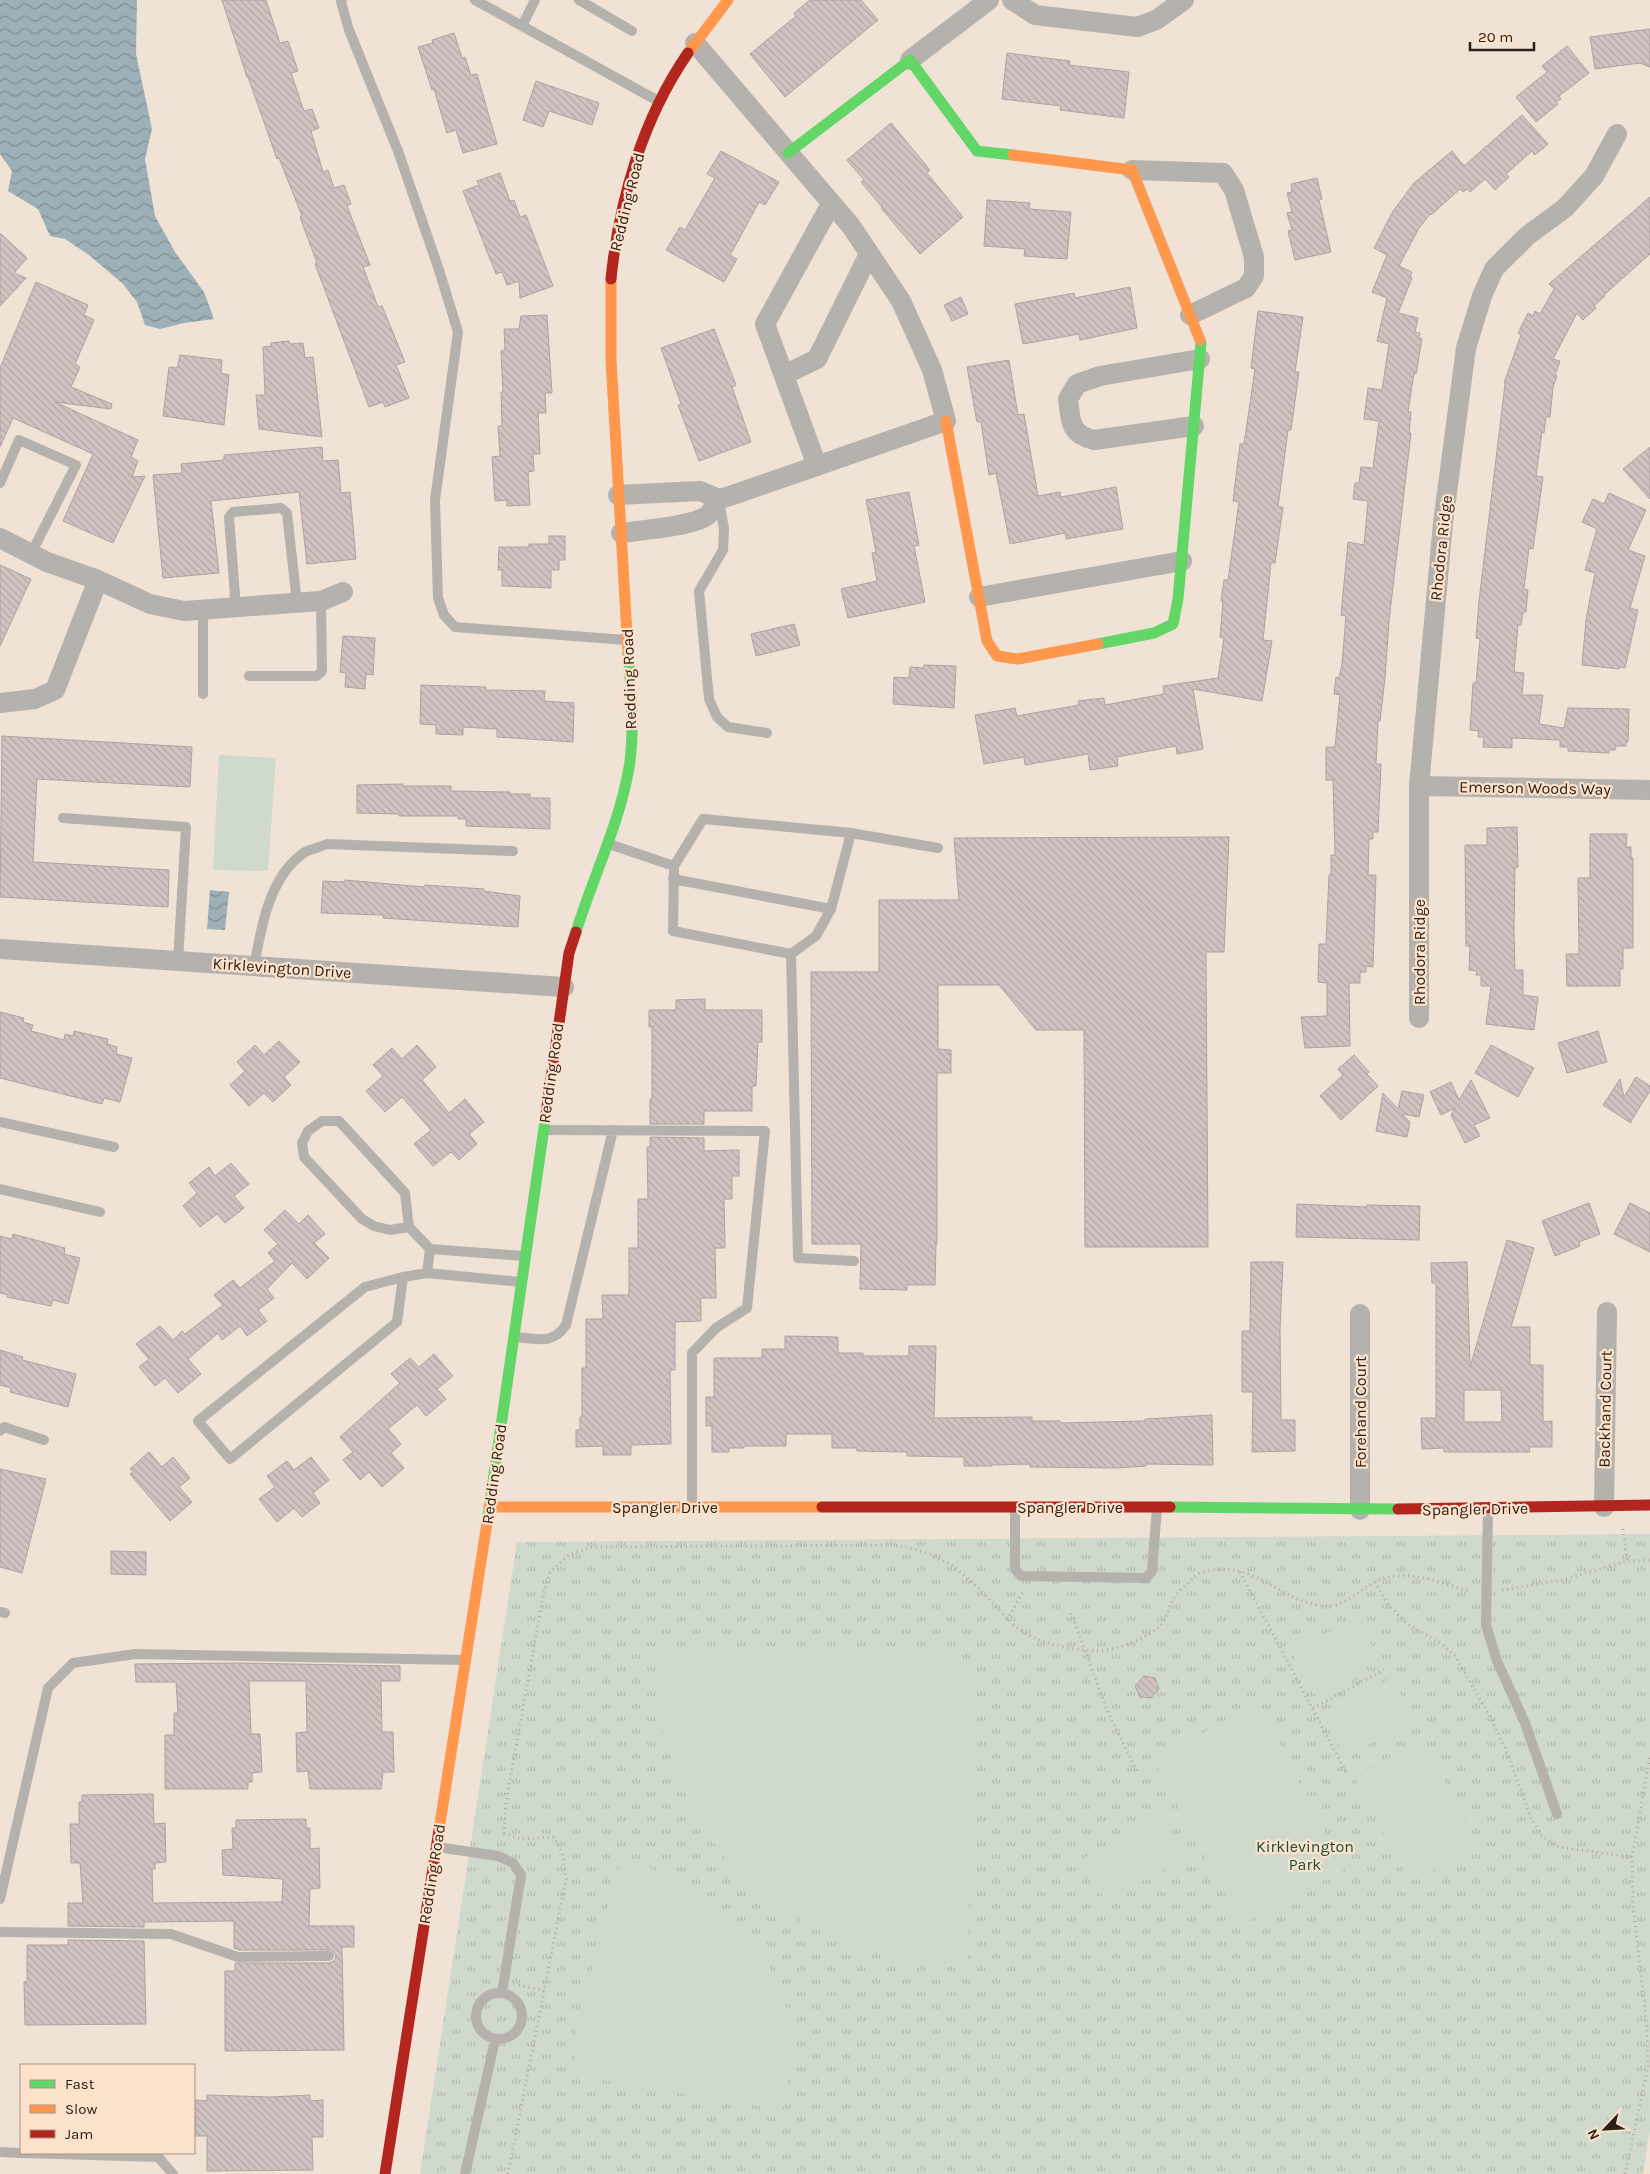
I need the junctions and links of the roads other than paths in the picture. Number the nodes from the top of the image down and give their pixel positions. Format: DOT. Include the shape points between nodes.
graph roads {
  1 [pos="342,0"];
  2 [pos="475,0"];
  3 [pos="535,0"];
  4 [pos="579,0"];
  5 [pos="728,0"];
  6 [pos="989,0"];
  7 [pos="1012,0"];
  8 [pos="1184,0"];
  9 [pos="522,26"];
  10 [pos="632,31"];
  11 [pos="695,43"];
  12 [pos="910,60"];
  13 [pos="661,102"];
  14 [pos="1617,134"];
  15 [pos="788,153"];
  16 [pos="1132,170"];
  17 [pos="831,204"];
  18 [pos="870,254"];
  19 [pos="1190,315"];
  20 [pos="1200,359"];
  21 [pos="784,375"];
  22 [pos="946,421"];
  23 [pos="1194,426"];
  24 [pos="817,466"];
  25 [pos="0,483"];
  26 [pos="618,495"];
  27 [pos="719,499"];
  28 [pos="621,533"];
  29 [pos="0,538"];
  30 [pos="31,554"];
  31 [pos="1182,561"];
  32 [pos="98,580"];
  33 [pos="343,592"];
  34 [pos="979,597"];
  35 [pos="320,601"];
  36 [pos="298,603"];
  37 [pos="236,609"];
  38 [pos="204,610"];
  39 [pos="627,640"];
  40 [pos="249,676"];
  41 [pos="203,694"];
  42 [pos="0,703"];
  43 [pos="767,732"];
  44 [pos="1419,786"];
  45 [pos="1650,790"];
  46 [pos="63,818"];
  47 [pos="851,834"];
  48 [pos="608,844"];
  49 [pos="938,848"];
  50 [pos="513,852"];
  51 [pos="674,866"];
  52 [pos="673,880"];
  53 [pos="831,908"];
  54 [pos="0,949"];
  55 [pos="791,954"];
  56 [pos="178,961"];
  57 [pos="254,966"];
  58 [pos="564,987"];
  59 [pos="1419,1018"];
  60 [pos="0,1122"];
  61 [pos="543,1130"];
  62 [pos="613,1130"];
  63 [pos="114,1147"];
  64 [pos="0,1190"];
  65 [pos="100,1212"];
  66 [pos="408,1227"];
  67 [pos="430,1249"];
  68 [pos="525,1256"];
  69 [pos="854,1261"];
  70 [pos="427,1273"];
  71 [pos="403,1277"];
  72 [pos="522,1282"];
  73 [pos="1607,1312"];
  74 [pos="1360,1314"];
  75 [pos="514,1336"];
  76 [pos="0,1431"];
  77 [pos="44,1440"];
  78 [pos="1650,1505"];
  79 [pos="1612,1506"];
  80 [pos="489,1507"];
  81 [pos="692,1507"];
  82 [pos="1014,1507"];
  83 [pos="1157,1507"];
  84 [pos="1488,1509"];
  85 [pos="1360,1510"];
  86 [pos="466,1660"];
  87 [pos="1557,1814"];
  88 [pos="436,1847"];
  89 [pos="0,1899"];
  90 [pos="0,1932"];
  91 [pos="329,1956"];
  92 [pos="502,1993"];
  93 [pos="495,2040"];
  94 [pos="0,2152"];
  95 [pos="20,2153"];
  96 [pos="56,2154"];
  97 [pos="173,2174"];
  98 [pos="385,2174"];
  99 [pos="465,2174"];
  1 -- 39 [label="lane" via="349,30 398,151 458,332 435,500 438,598 444,615 455,627"];
  2 -- 9 [label="lane"];
  3 -- 9 [label="lane"];
  4 -- 10 [label="lane"];
  5 -- 11 [label="street, Redding Road"];
  6 -- 12 [label="street"];
  7 -- 8 [label="street" via="1035,15 1137,26 1156,20"];
  9 -- 13 [label="lane"];
  11 -- 13 [label="street, Redding Road"];
  11 -- 15 [label="street"];
  12 -- 15 [label="street"];
  12 -- 16 [label="street" via="977,151"];
  13 -- 26 [label="street, Redding Road" via="637,156 612,262 610,353"];
  14 -- 44 [label="street, Rhodora Ridge" via="1594,176 1565,208 1527,236 1494,269 1472,324 1443,523"];
  15 -- 17 [label="street"];
  16 -- 19 [label="street"];
  16 -- 19 [label="street" via="1223,173 1234,190 1254,257 1254,276 1246,288"];
  17 -- 18 [label="street"];
  17 -- 21 [label="street" via="766,324"];
  18 -- 21 [label="street" via="817,359"];
  18 -- 22 [label="street" via="901,301 932,370"];
  19 -- 20 [label="street" via="1201,343"];
  20 -- 23 [label="street"];
  20 -- 23 [label="street" via="1100,376 1077,384 1068,399 1072,425 1082,437 1094,440"];
  21 -- 24 [label="street"];
  22 -- 24 [label="street"];
  22 -- 34 [label="street"];
  23 -- 31 [label="street"];
  24 -- 27 [label="street"];
  25 -- 30 [label="lane" via="19,440 76,465"];
  26 -- 27 [label="street" via="700,491"];
  26 -- 28 [label="street, Redding Road"];
  27 -- 28 [label="street" via="714,509 704,517 687,523"];
  27 -- 43 [label="lane" via="724,529 723,550 699,591 709,698 717,717 728,727"];
  28 -- 39 [label="street, Redding Road"];
  29 -- 30 [label="street"];
  30 -- 32 [label="street"];
  31 -- 34 [label="street"];
  31 -- 34 [label="street" via="1173,624 1154,634 1018,660 997,656 987,641"];
  32 -- 38 [label="street" via="150,604 184,611"];
  32 -- 42 [label="street" via="55,690 35,699"];
  33 -- 35 [label="street"];
  35 -- 36 [label="street"];
  35 -- 40 [label="lane" via="322,671 317,676"];
  36 -- 37 [label="street"];
  36 -- 37 [label="lane" via="286,513 281,508 233,512 229,517"];
  37 -- 38 [label="street"];
  38 -- 41 [label="lane"];
  39 -- 48 [label="street, Redding Road" via="631,696 629,768"];
  44 -- 45 [label="street, Emerson Woods Way"];
  44 -- 59 [label="street, Rhodora Ridge"];
  46 -- 56 [label="lane" via="186,828"];
  47 -- 49 [label="lane"];
  47 -- 51 [label="lane" via="703,819"];
  47 -- 53 [label="lane"];
  48 -- 51 [label="lane"];
  48 -- 58 [label="street, Redding Road" via="569,952"];
  50 -- 57 [label="lane" via="327,844 306,852 292,864 270,900"];
  51 -- 52 [label="lane"];
  52 -- 53 [label="lane"];
  52 -- 55 [label="lane" via="673,931"];
  53 -- 55 [label="lane" via="816,936"];
  54 -- 56 [label="street, Kirklevington Drive"];
  55 -- 69 [label="lane" via="798,1258"];
  56 -- 57 [label="street, Kirklevington Drive"];
  57 -- 58 [label="street, Kirklevington Drive"];
  58 -- 61 [label="street, Redding Road"];
  60 -- 63 [label="lane"];
  61 -- 62 [label="lane"];
  61 -- 68 [label="street, Redding Road"];
  62 -- 75 [label="lane" via="566,1325 559,1335 549,1340"];
  62 -- 81 [label="lane" via="765,1131 747,1308 716,1328 692,1353"];
  64 -- 65 [label="lane"];
  66 -- 66 [label="lane" via="405,1193 338,1122 322,1121 308,1131 302,1143 304,1157 362,1219 390,1230"];
  66 -- 67 [label="lane"];
  67 -- 68 [label="lane"];
  67 -- 70 [label="lane"];
  68 -- 72 [label="street, Redding Road"];
  70 -- 71 [label="lane"];
  70 -- 72 [label="lane"];
  71 -- 71 [label="lane" via="397,1322 230,1459 198,1420 365,1287"];
  72 -- 75 [label="street, Redding Road"];
  73 -- 79 [label="street, Backhand Court"];
  74 -- 85 [label="street, Forehand Court"];
  75 -- 80 [label="street, Redding Road"];
  76 -- 77 [label="lane" via="4,1426"];
  78 -- 79 [label="street, Spangler Drive"];
  79 -- 84 [label="street, Spangler Drive"];
  80 -- 81 [label="street, Spangler Drive"];
  80 -- 86 [label="street, Redding Road"];
  81 -- 82 [label="street, Spangler Drive"];
  82 -- 83 [label="street, Spangler Drive"];
  82 -- 83 [label="lane" via="1015,1570 1021,1576 1146,1578 1152,1571"];
  83 -- 85 [label="street, Spangler Drive"];
  84 -- 85 [label="street, Spangler Drive"];
  84 -- 87 [label="lane" via="1486,1625"];
  86 -- 88 [label="street, Redding Road"];
  86 -- 89 [label="lane" via="135,1654 73,1663 48,1688"];
  88 -- 92 [label="lane" via="498,1856 513,1863 521,1875"];
  88 -- 98 [label="street, Redding Road"];
  90 -- 91 [label="lane" via="170,1934 238,1957"];
  92 -- 93 [label="lane" via="492,1993 484,1998 475,2013 480,2031"];
  92 -- 93 [label="lane" via="517,2002 522,2010 522,2020 513,2036"];
  93 -- 99 [label="lane"];
  94 -- 95 [label="lane"];
  96 -- 97 [label="lane" via="158,2157"];
}
